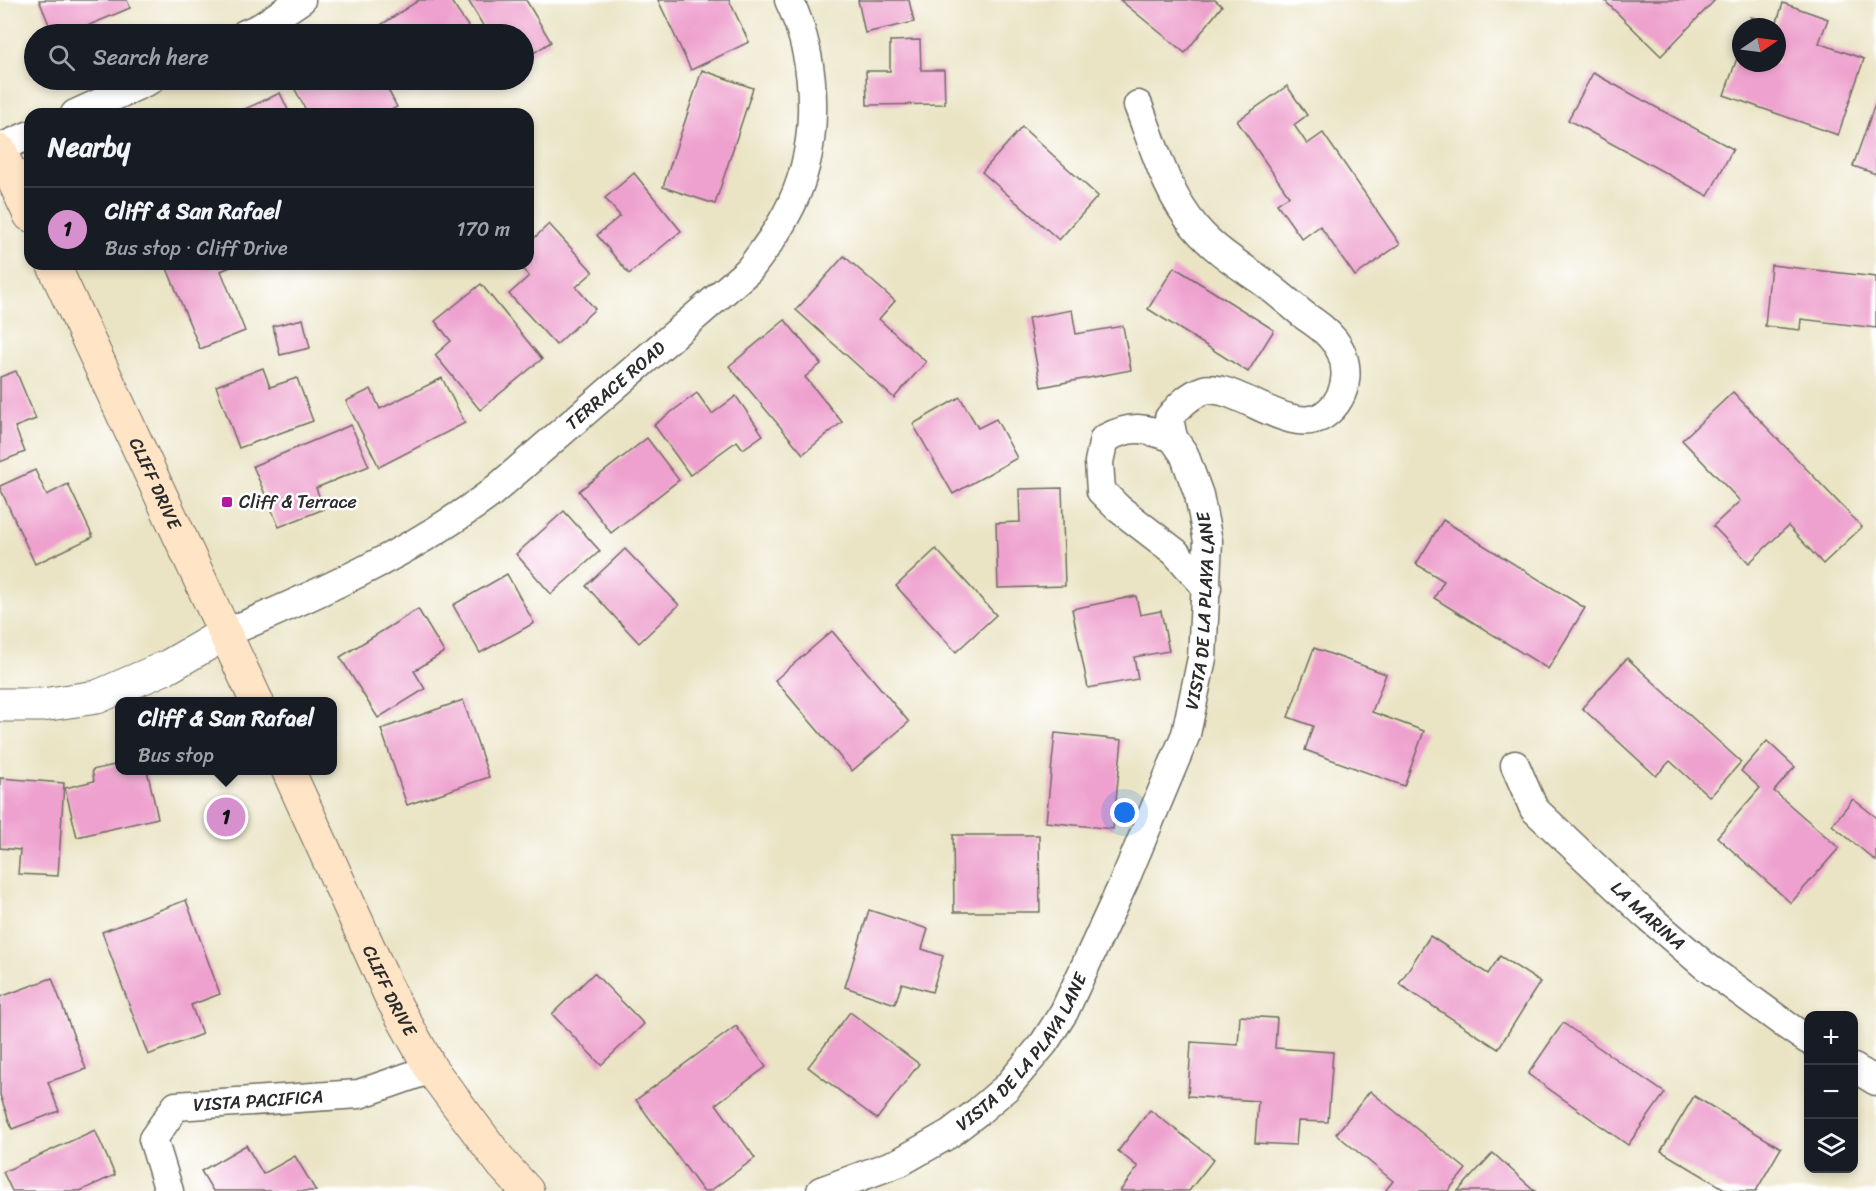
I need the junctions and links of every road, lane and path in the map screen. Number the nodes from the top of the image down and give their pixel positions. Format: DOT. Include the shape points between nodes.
graph roads {
  1 [pos="301,0"];
  2 [pos="789,0"];
  3 [pos="265,24"];
  4 [pos="128,90"];
  5 [pos="1138,105"];
  6 [pos="88,108"];
  7 [pos="24,138"];
  8 [pos="0,150"];
  9 [pos="24,202"];
  10 [pos="56,270"];
  11 [pos="1173,438"];
  12 [pos="1207,588"];
  13 [pos="226,633"];
  14 [pos="255,697"];
  15 [pos="0,705"];
  16 [pos="1515,765"];
  17 [pos="290,775"];
  18 [pos="1804,1037"];
  19 [pos="431,1069"];
  20 [pos="1858,1070"];
  21 [pos="1876,1081"];
  22 [pos="169,1191"];
  23 [pos="527,1191"];
  24 [pos="821,1191"];
  1 -- 3 [label="street"];
  2 -- 13 [label="street, TERRACE ROAD" via="802,35 812,84 811,135 805,168 787,215 749,270 464,514 395,553"];
  4 -- 6 [label="street"];
  5 -- 11 [label="street" via="1174,196 1195,227 1222,254 1332,336 1343,356 1346,375 1342,393 1332,409 1316,420 1299,422 1238,395 1203,390 1184,400 1169,418"];
  7 -- 8 [label="street"];
  8 -- 9 [label="main road"];
  10 -- 13 [label="main road, CLIFF DRIVE"];
  11 -- 12 [label="street, VISTA DE LA PLAYA LANE" via="1184,454 1199,495 1208,541"];
  11 -- 12 [label="street" via="1145,428 1104,439 1099,462 1101,490 1174,552"];
  12 -- 24 [label="street, VISTA DE LA PLAYA LANE" via="1202,658 1186,734 1064,1012 1007,1087 964,1123 900,1162"];
  13 -- 14 [label="main road, CLIFF DRIVE"];
  13 -- 15 [label="street" via="166,667 97,697 42,705"];
  16 -- 18 [label="street, LA MARINA" via="1534,809 1646,915 1704,965"];
  17 -- 19 [label="main road, CLIFF DRIVE" via="391,997"];
  19 -- 22 [label="street, VISTA PACIFICA" via="359,1094 176,1106 153,1139"];
  19 -- 23 [label="main road, CLIFF DRIVE"];
  20 -- 21 [label="street"];
}
